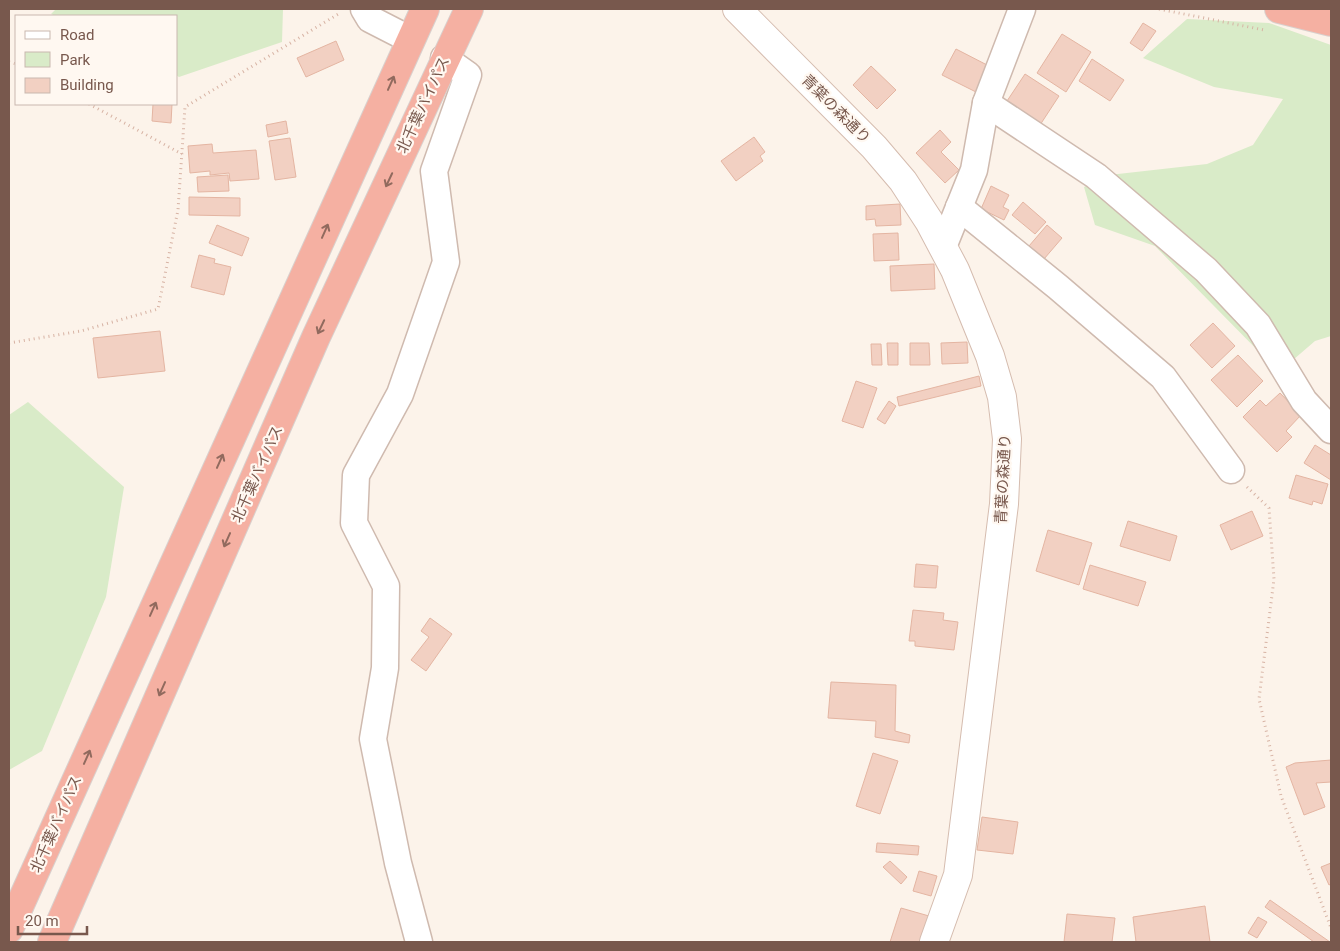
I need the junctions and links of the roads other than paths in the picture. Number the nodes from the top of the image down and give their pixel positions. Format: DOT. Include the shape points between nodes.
graph roads {
  1 [pos="364,9"];
  2 [pos="425,9"];
  3 [pos="469,9"];
  4 [pos="737,9"];
  5 [pos="1022,9"];
  6 [pos="1272,20"];
  7 [pos="1331,22"];
  8 [pos="410,40"];
  9 [pos="444,58"];
  10 [pos="986,104"];
  11 [pos="959,207"];
  12 [pos="943,247"];
  13 [pos="1331,430"];
  14 [pos="1230,470"];
  15 [pos="9,929"];
  16 [pos="52,942"];
  17 [pos="419,942"];
  18 [pos="934,942"];
  1 -- 8 [label="street" via="370,19"];
  2 -- 8 [label="highway, 北千葉バイパス"];
  3 -- 9 [label="highway, 北千葉バイパス"];
  4 -- 12 [label="street, 青葉の森通り" via="874,147 903,181"];
  5 -- 10 [label="street"];
  6 -- 7 [label="highway"];
  15 -- 8 [label="highway, 北千葉バイパス, one-way"];
  9 -- 16 [label="highway, 北千葉バイパス, one-way" via="312,346"];
  9 -- 17 [label="street" via="468,75 434,171 446,262 400,394 356,475 354,523 386,586 385,668 373,739 398,863"];
  10 -- 11 [label="street" via="974,170"];
  10 -- 13 [label="street" via="1096,176 1206,270 1258,325 1304,401"];
  11 -- 12 [label="street"];
  11 -- 14 [label="street" via="1163,377"];
  12 -- 18 [label="street, 青葉の森通り" via="990,356 1002,397 1007,439 1004,504 958,876"];
}
